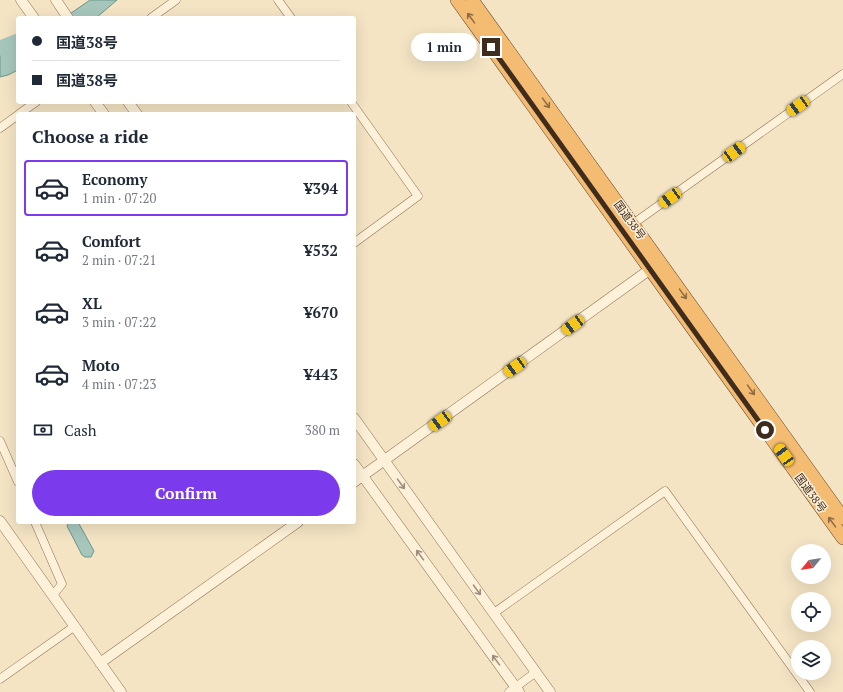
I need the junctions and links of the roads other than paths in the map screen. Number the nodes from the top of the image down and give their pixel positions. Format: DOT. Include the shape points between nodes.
graph roads {
  1 [pos="56,0"];
  2 [pos="176,0"];
  3 [pos="278,0"];
  4 [pos="457,0"];
  5 [pos="472,0"];
  6 [pos="22,1"];
  7 [pos="33,16"];
  8 [pos="67,16"];
  9 [pos="154,16"];
  10 [pos="290,16"];
  11 [pos="843,74"];
  12 [pos="33,104"];
  13 [pos="352,104"];
  14 [pos="21,112"];
  15 [pos="16,116"];
  16 [pos="0,128"];
  17 [pos="628,228"];
  18 [pos="356,242"];
  19 [pos="655,266"];
  20 [pos="356,421"];
  21 [pos="0,441"];
  22 [pos="384,460"];
  23 [pos="356,467"];
  24 [pos="363,476"];
  25 [pos="16,477"];
  26 [pos="356,481"];
  27 [pos="843,518"];
  28 [pos="0,521"];
  29 [pos="36,524"];
  30 [pos="295,524"];
  31 [pos="843,538"];
  32 [pos="53,595"];
  33 [pos="494,613"];
  34 [pos="75,626"];
  35 [pos="100,663"];
  36 [pos="536,672"];
  37 [pos="0,679"];
  38 [pos="514,690"];
  39 [pos="121,692"];
  40 [pos="550,692"];
  41 [pos="810,692"];
  1 -- 8 [label="street"];
  2 -- 9 [label="street"];
  3 -- 10 [label="street"];
  17 -- 4 [label="highway, 国道38号, one-way"];
  5 -- 17 [label="highway, 国道38号, one-way"];
  6 -- 7 [label="street"];
  11 -- 17 [label="street"];
  12 -- 14 [label="street"];
  13 -- 18 [label="street" via="418,196"];
  15 -- 16 [label="street"];
  17 -- 19 [label="highway, 国道38号"];
  19 -- 22 [label="street"];
  19 -- 27 [label="highway, 国道38号, one-way"];
  31 -- 19 [label="highway, 国道38号, one-way"];
  20 -- 22 [label="street"];
  21 -- 25 [label="street"];
  22 -- 24 [label="street"];
  22 -- 33 [label="street, one-way"];
  23 -- 24 [label="street"];
  24 -- 26 [label="street"];
  38 -- 24 [label="street, one-way"];
  28 -- 32 [label="street"];
  29 -- 32 [label="street" via="62,584"];
  30 -- 35 [label="street"];
  32 -- 34 [label="street"];
  33 -- 36 [label="street"];
  33 -- 41 [label="street" via="665,491"];
  34 -- 35 [label="street"];
  34 -- 37 [label="street"];
  35 -- 39 [label="street"];
  36 -- 38 [label="street"];
  36 -- 40 [label="street"];
}
